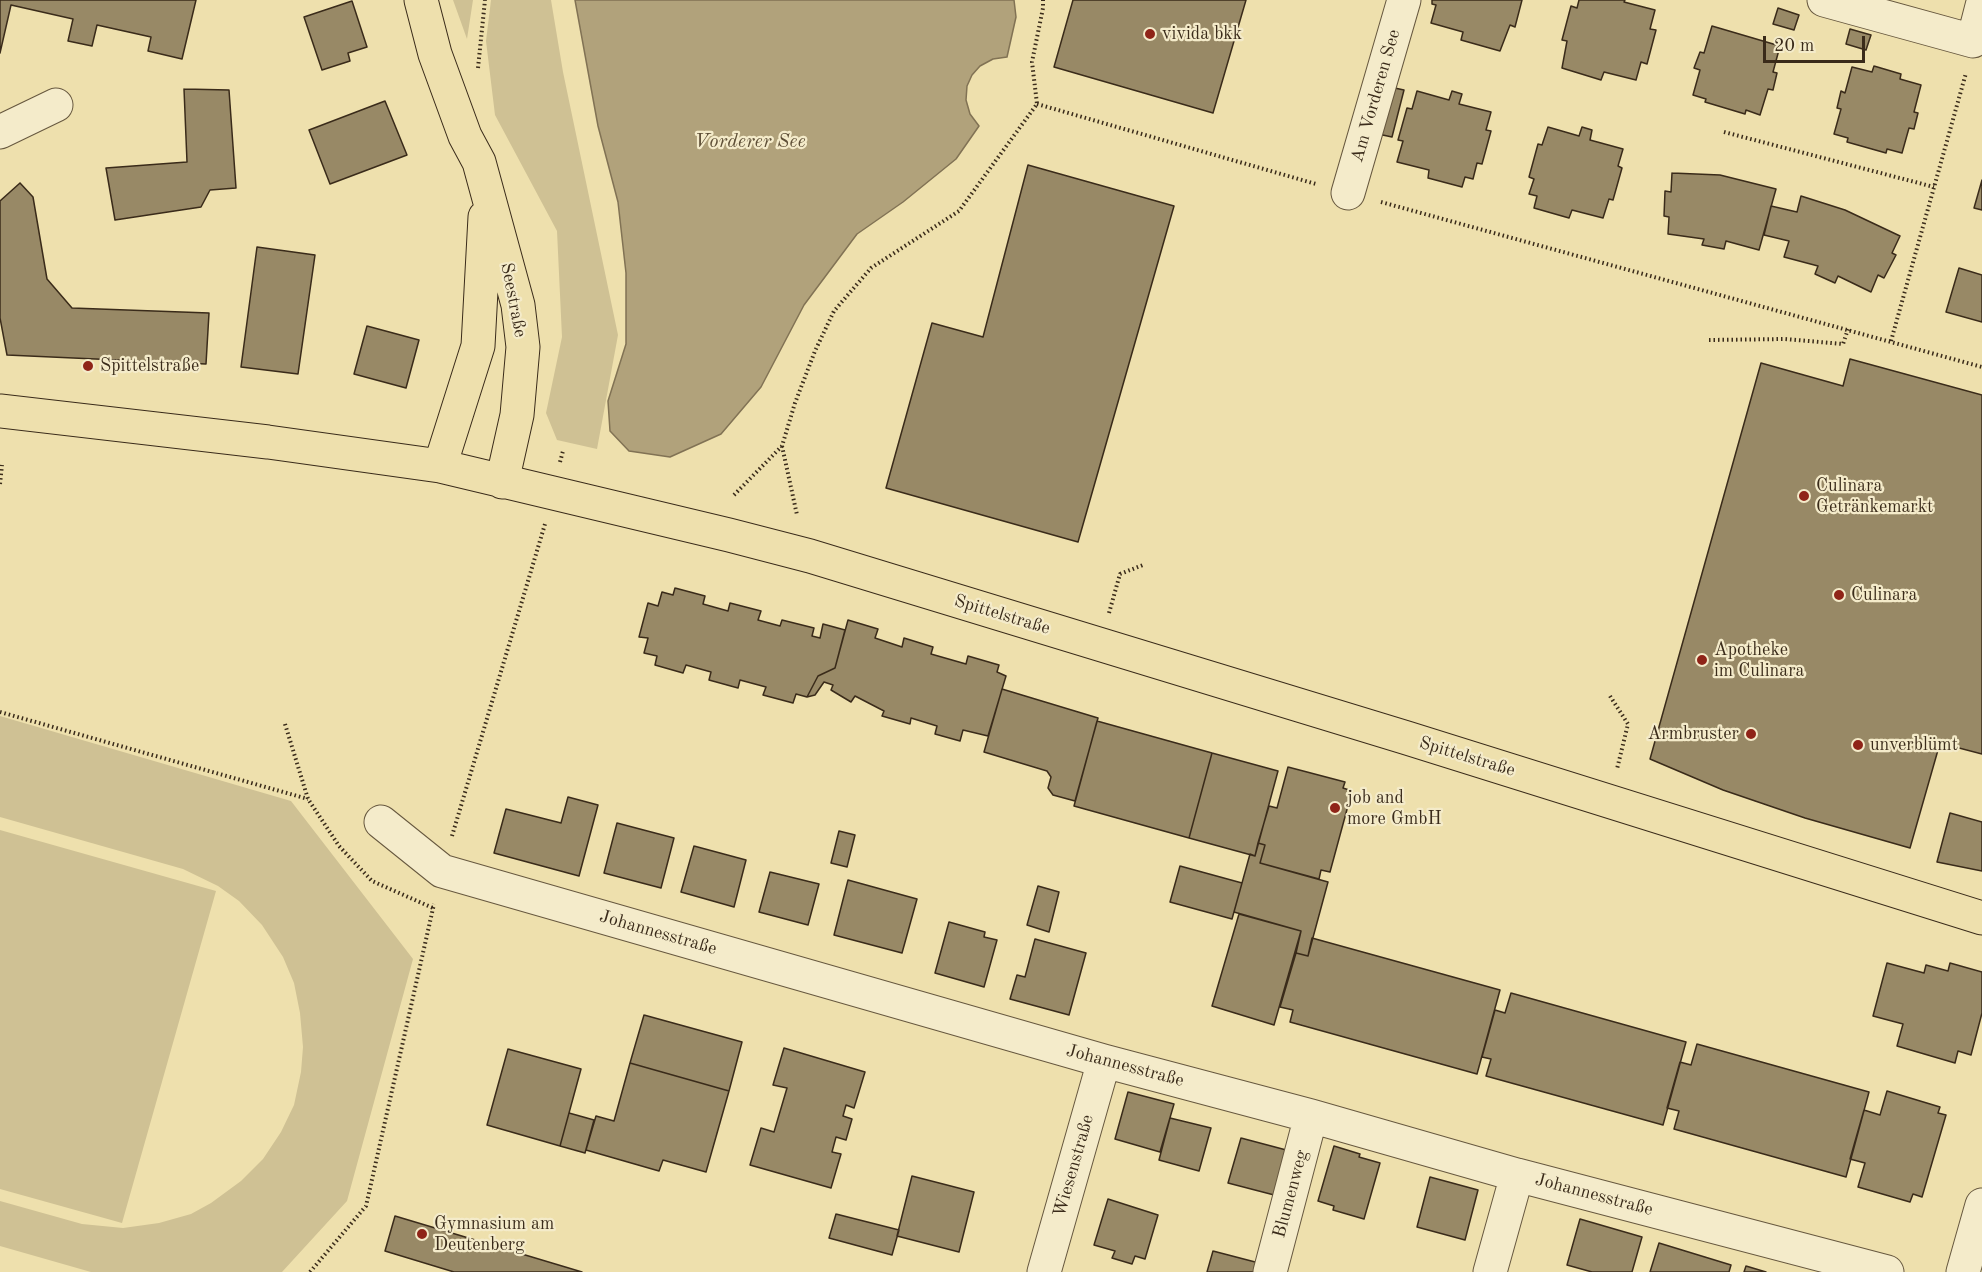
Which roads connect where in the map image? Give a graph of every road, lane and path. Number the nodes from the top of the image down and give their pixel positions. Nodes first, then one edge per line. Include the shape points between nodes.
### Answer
1 (421, 0) edge
2 (485, 0) edge
3 (1043, 0) edge
4 (1404, 0) edge
5 (1824, 0) edge
6 (1978, 28) edge
7 (477, 75) dead end
8 (1037, 104) junction
9 (56, 105) dead end
10 (0, 132) edge
11 (1724, 132) dead end
12 (1934, 187) junction
13 (486, 192) junction
14 (1348, 193) junction
15 (1848, 329) junction
16 (1710, 340) dead end
17 (1891, 341) junction
18 (1982, 367) edge
19 (0, 411) edge
20 (782, 446) junction
21 (2, 465) dead end
22 (440, 466) junction
23 (502, 482) junction
24 (0, 484) edge
25 (734, 495) dead end
26 (797, 515) dead end
27 (541, 539) dead end
28 (1143, 565) dead end
29 (1108, 616) dead end
30 (0, 712) edge
31 (285, 724) dead end
32 (308, 799) junction
33 (381, 822) dead end
34 (442, 871) junction
35 (1982, 918) edge
36 (1104, 1061) junction
37 (1311, 1116) junction
38 (1516, 1175) junction
39 (1982, 1205) edge
40 (310, 1272) edge
41 (1044, 1272) edge
42 (1270, 1272) edge
43 (1490, 1272) edge
44 (1887, 1272) edge
45 (1963, 1272) edge

1 - 13 main road, Seestraße via 435,54
2 - 7 path
3 - 8 path via 1032,62
4 - 14 street, Am Vorderen See
5 - 6 street
6 - 12 path
8 - 14 path
8 - 20 path via 959,211 871,268 834,311 815,351
9 - 10 street
11 - 12 path
12 - 17 path
13 - 22 main road, Seestraße via 478,346
13 - 23 main road, Seestraße via 518,305 523,347 517,415
14 - 15 path
15 - 16 path via 1843,344 1785,339
15 - 17 path
17 - 18 path
19 - 22 main road, Spittelstraße
20 - 25 path
20 - 26 path
21 - 24 path
22 - 23 main road, Spittelstraße
23 - 35 main road, Spittelstraße via 810,556
27 - 34 path
28 - 29 path via 1120,574
30 - 32 path
31 - 32 path
32 - 40 path via 339,846 372,881 433,908 366,1206
33 - 34 street, Johannesstraße
34 - 36 street, Johannesstraße
36 - 37 street, Johannesstraße
36 - 41 street, Wiesenstraße
37 - 38 street, Johannesstraße
37 - 42 street, Blumenweg
38 - 43 street
38 - 44 street, Johannesstraße
39 - 45 street

